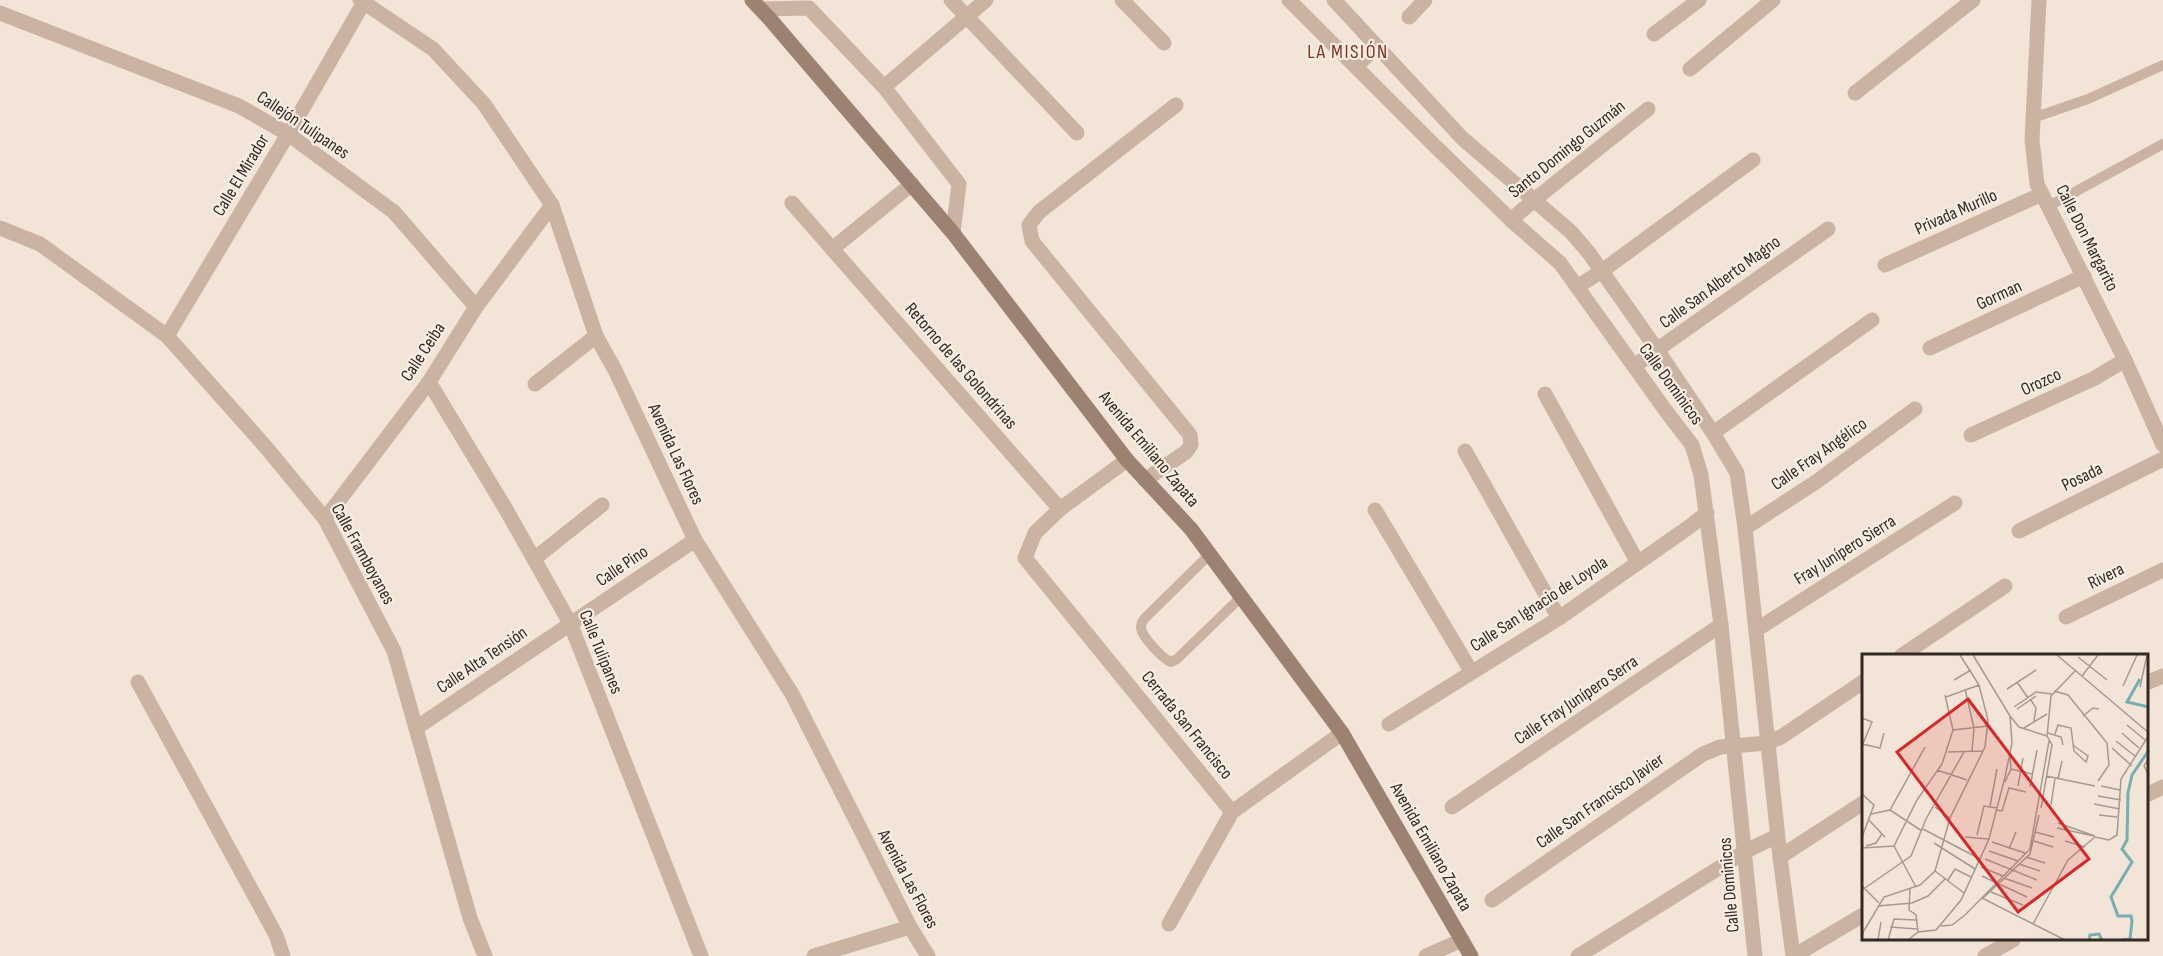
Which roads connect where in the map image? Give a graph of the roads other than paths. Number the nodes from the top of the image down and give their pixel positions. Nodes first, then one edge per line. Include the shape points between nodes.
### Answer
1 (951, 0) edge
2 (986, 0) edge
3 (1122, 0) edge
4 (1289, 0) edge
5 (1334, 0) edge
6 (1425, 0) edge
7 (1699, 0) edge
8 (1773, 0) edge
9 (1973, 0) edge
10 (2039, 0) edge
11 (362, 1) edge
12 (756, 4) edge
13 (0, 13) edge
14 (966, 17) junction
15 (1409, 17) dead end
16 (1654, 34) dead end
17 (1164, 43) dead end
18 (1376, 46) junction
19 (2163, 65) edge
20 (1356, 67) junction
21 (1690, 69) dead end
22 (884, 87) junction
23 (1855, 93) dead end
24 (1176, 105) dead end
25 (1648, 110) dead end
26 (2033, 118) junction
27 (1077, 134) dead end
28 (288, 135) junction
29 (2163, 144) edge
30 (1753, 160) dead end
31 (912, 184) junction
32 (1534, 200) junction
33 (2046, 200) junction
34 (792, 203) dead end
35 (552, 205) junction
36 (1511, 220) junction
37 (0, 228) edge
38 (1828, 229) dead end
39 (953, 233) junction
40 (832, 249) junction
41 (1885, 265) dead end
42 (1602, 271) junction
43 (2084, 276) junction
44 (1577, 287) junction
45 (476, 307) junction
46 (1872, 320) dead end
47 (167, 336) junction
48 (596, 336) junction
49 (1930, 348) dead end
50 (1658, 351) junction
51 (2125, 360) junction
52 (1634, 366) junction
53 (429, 382) junction
54 (535, 384) dead end
55 (1545, 394) dead end
56 (1915, 409) dead end
57 (1713, 433) junction
58 (1971, 435) dead end
59 (2163, 445) edge
60 (1465, 451) dead end
61 (2163, 459) edge
62 (1127, 460) junction
63 (1145, 480) junction
64 (1956, 503) dead end
65 (602, 506) dead end
66 (1060, 509) junction
67 (1375, 510) dead end
68 (1707, 513) junction
69 (325, 519) junction
70 (1745, 528) junction
71 (2019, 531) dead end
72 (695, 540) junction
73 (1210, 554) junction
74 (534, 559) junction
75 (1638, 563) junction
76 (2163, 570) edge
77 (2005, 586) dead end
78 (1241, 597) junction
79 (2066, 617) dead end
80 (1559, 618) junction
81 (570, 623) junction
82 (1721, 625) junction
83 (1756, 630) junction
84 (1904, 654) edge
85 (1471, 671) junction
86 (2163, 676) edge
87 (138, 682) dead end
88 (1862, 683) edge
89 (2148, 683) edge
90 (1389, 724) dead end
91 (416, 728) junction
92 (1342, 733) junction
93 (1767, 743) junction
94 (1735, 745) junction
95 (2163, 787) edge
96 (2148, 794) edge
97 (1862, 804) edge
98 (1452, 807) dead end
99 (1232, 812) junction
100 (1778, 836) junction
101 (1746, 851) junction
102 (1780, 857) junction
103 (1492, 900) dead end
104 (1862, 916) edge
105 (1169, 924) dead end
106 (910, 927) junction
107 (1462, 940) junction
108 (2010, 941) edge
109 (283, 956) edge
110 (485, 956) edge
111 (700, 956) edge
112 (814, 956) edge
113 (928, 956) edge
114 (1426, 956) edge
115 (1471, 956) edge
116 (1578, 956) edge
117 (1755, 956) edge
118 (1794, 956) edge
119 (1984, 956) edge

1 - 14 street
2 - 14 street
3 - 17 street
4 - 20 street, Calle Dominicos
5 - 18 street, Calle Dominicos
6 - 15 street
7 - 16 street
8 - 21 street
9 - 23 street
10 - 26 street, Calle Don Margarito
11 - 28 street, Calle El Mirador
11 - 35 street, Avenida Las Flores via 433,49 462,80 484,104
12 - 22 street via 809,9
12 - 31 main road, Avenida Emiliano Zapata
13 - 28 street, Callejón Tulipanes via 239,106
14 - 22 street
14 - 27 street
18 - 20 street
18 - 32 street, Calle Dominicos via 1462,138
19 - 26 lane via 2088,99
20 - 36 street, Calle Dominicos
22 - 39 street via 959,184
24 - 63 street via 1039,212 1029,225 1032,241 1190,435 1191,444 1186,452
25 - 32 street, Santo Domingo Guzmán
26 - 33 street, Calle Don Margarito via 2037,184
28 - 45 street, Callejón Tulipanes via 394,212
28 - 47 street, Calle El Mirador
29 - 33 lane
30 - 42 street
31 - 39 main road, Avenida Emiliano Zapata
31 - 40 street
32 - 36 street, Santo Domingo Guzmán
32 - 42 street, Calle Dominicos via 1571,232
33 - 41 street, Privada Murillo
33 - 43 street, Calle Don Margarito
34 - 40 street, Retorno de las Golondrinas
35 - 45 street, Calle Ceiba
35 - 48 street, Avenida Las Flores
36 - 44 street, Calle Dominicos via 1560,263
37 - 47 street, Calle Framboyanes via 40,244
38 - 50 street, Calle San Alberto Magno
39 - 62 main road, Avenida Emiliano Zapata
40 - 66 street, Retorno de las Golondrinas
42 - 44 street
42 - 50 street, Calle Dominicos
43 - 49 street, Gorman
43 - 51 street, Calle Don Margarito
44 - 52 street, Calle Dominicos
45 - 53 street, Calle Ceiba
46 - 57 street
47 - 69 street, Calle Framboyanes
48 - 54 street
48 - 72 street, Avenida Las Flores
50 - 52 street, Calle San Alberto Magno
50 - 57 street, Calle Dominicos
51 - 58 street, Orozco via 2095,378
51 - 59 street, Calle Don Margarito
52 - 68 street, Calle Dominicos via 1692,445
53 - 69 street, Calle Ceiba
53 - 74 street, Calle Tulipanes
55 - 75 street
56 - 70 street, Calle Fray Angélico via 1816,482
57 - 70 street, Calle Dominicos via 1737,473
60 - 80 street
61 - 71 street, Posada
62 - 63 main road, Avenida Emiliano Zapata
62 - 66 street
63 - 73 main road, Avenida Emiliano Zapata
64 - 83 street, Fray Junípero Sierra
65 - 74 street
66 - 99 street, Cerrada San Francisco via 1035,533 1025,558
67 - 85 street
68 - 75 street, Calle San Ignacio de Loyola
68 - 82 street, Calle Dominicos
69 - 91 street, Calle Framboyanes via 394,651
70 - 83 street, Calle Dominicos
72 - 81 street, Calle Pino
72 - 106 street, Avenida Las Flores via 792,694
73 - 78 main road, Avenida Emiliano Zapata
73 - 78 lane via 1145,618 1142,631 1164,659 1171,662
74 - 81 street, Calle Tulipanes
75 - 80 street, Calle San Ignacio de Loyola
76 - 79 street, Rivera
77 - 84 street
78 - 92 main road, Avenida Emiliano Zapata
80 - 85 street, Calle San Ignacio de Loyola
81 - 91 street, Calle Alta Tensión
81 - 111 street, Calle Tulipanes
82 - 94 street, Calle Dominicos
82 - 98 street, Calle Fray Junípero Serra
83 - 93 street, Calle Dominicos
85 - 90 street, Calle San Ignacio de Loyola
86 - 89 street
87 - 109 street via 276,936
88 - 93 street
91 - 110 street, Calle Framboyanes via 470,918
92 - 99 street
92 - 107 main road, Avenida Emiliano Zapata
93 - 94 street, Calle San Francisco Javier
93 - 100 street, Calle Dominicos
94 - 101 street, Calle Dominicos
94 - 103 street, Calle San Francisco Javier via 1703,754
95 - 96 street
97 - 102 street
99 - 105 street
100 - 101 street
100 - 102 street, Calle Dominicos
101 - 116 street
101 - 117 street, Calle Dominicos
102 - 118 street, Calle Dominicos
104 - 118 street
106 - 112 street
106 - 113 street, Avenida Las Flores
107 - 114 street
107 - 115 main road, Avenida Emiliano Zapata
108 - 119 street

